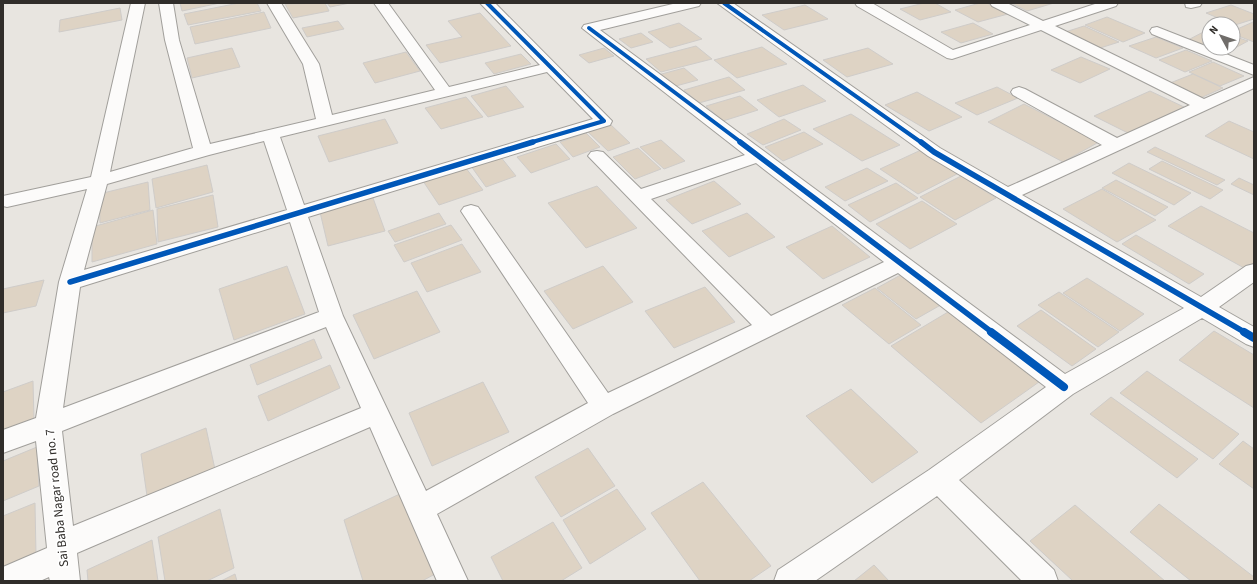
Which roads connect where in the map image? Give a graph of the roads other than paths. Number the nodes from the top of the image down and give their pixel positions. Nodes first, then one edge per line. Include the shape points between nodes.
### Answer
1 (138, 3) edge
2 (166, 3) edge
3 (274, 3) edge
4 (381, 3) edge
5 (487, 3) edge
6 (694, 3) edge
7 (724, 3) edge
8 (883, 3) edge
9 (997, 3) edge
10 (1110, 3) edge
11 (865, 5) edge
12 (1044, 25) junction
13 (1157, 31) dead end
14 (550, 67) junction
15 (1254, 70) edge
16 (1254, 82) edge
17 (444, 91) junction
18 (1019, 92) dead end
19 (1203, 105) junction
20 (326, 120) junction
21 (270, 136) junction
22 (1116, 145) junction
23 (203, 151) junction
24 (597, 156) dead end
25 (760, 156) junction
26 (99, 181) junction
27 (1009, 194) junction
28 (638, 196) junction
29 (7, 201) dead end
30 (471, 211) dead end
31 (297, 214) junction
32 (899, 263) junction
33 (1254, 271) edge
34 (70, 282) junction
35 (1203, 307) junction
36 (332, 316) junction
37 (767, 326) junction
38 (1254, 338) edge
39 (1064, 387) junction
40 (604, 407) junction
41 (376, 413) junction
42 (48, 425) junction
43 (3, 442) edge
44 (939, 479) junction
45 (421, 508) junction
46 (63, 561) edge
47 (5, 581) edge
48 (453, 581) edge
49 (789, 581) edge
50 (1044, 581) edge

1 - 26 street, Sai Baba Nagar road no. 7
2 - 23 street via 172,40
3 - 20 street via 311,64
4 - 17 street
5 - 14 street
6 - 25 street via 589,28
7 - 27 street via 934,152
8 - 11 street
9 - 12 street
10 - 12 street
11 - 12 street via 952,55
12 - 19 street
13 - 15 street
14 - 17 street
14 - 31 street via 604,121
16 - 19 street
17 - 20 street
18 - 22 street
19 - 22 street
20 - 21 street
21 - 23 street
21 - 31 street
22 - 27 street
23 - 26 street
24 - 28 street
25 - 28 street
25 - 32 street
26 - 29 street
26 - 34 street, Sai Baba Nagar road no. 7
27 - 35 street
28 - 37 street
30 - 40 street
31 - 34 street
31 - 36 street
32 - 37 street
32 - 39 street
33 - 35 street
34 - 42 street, Sai Baba Nagar road no. 7
35 - 38 street
35 - 39 street
36 - 41 street
36 - 42 street
37 - 40 street
39 - 44 street
40 - 45 street
41 - 45 street
41 - 46 street
42 - 43 street
42 - 46 street, Sai Baba Nagar road no. 7
44 - 49 street
44 - 50 street
45 - 48 street
46 - 47 street

